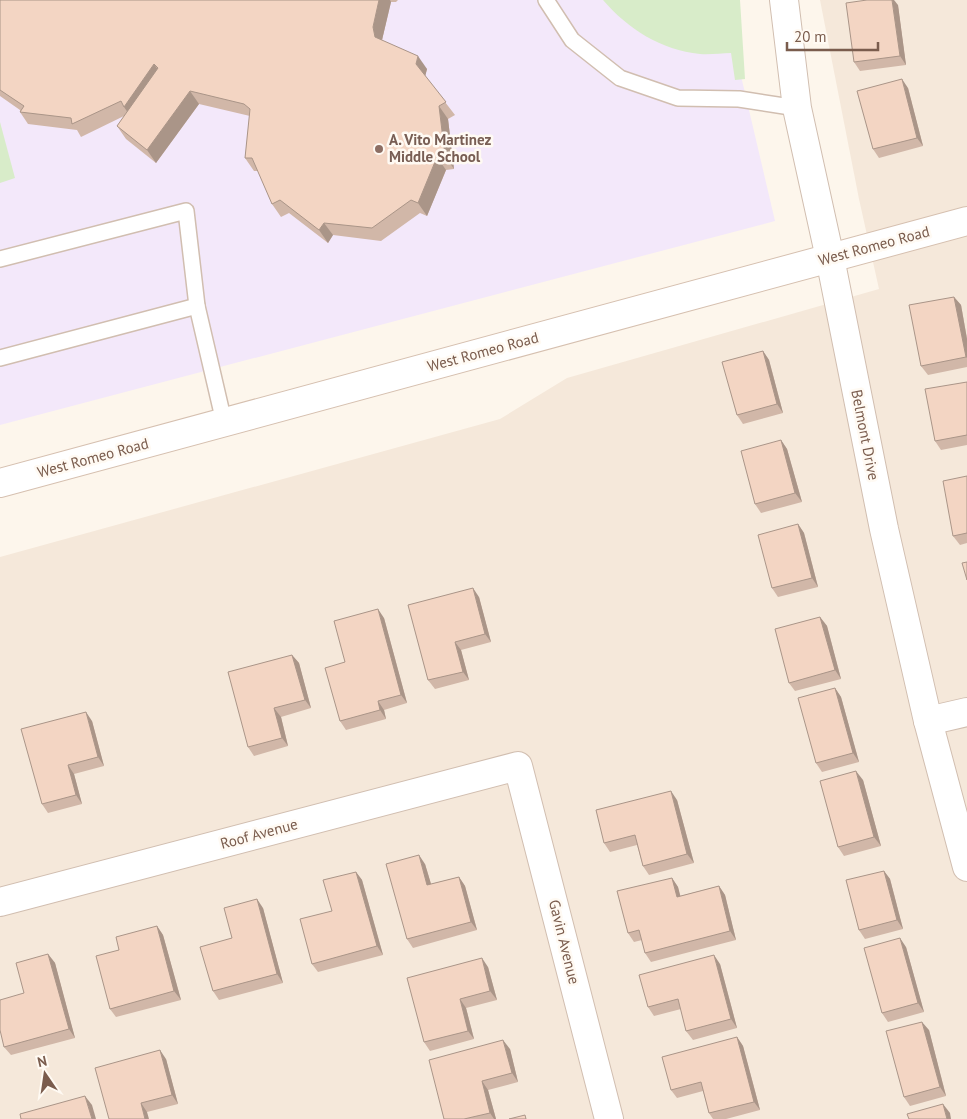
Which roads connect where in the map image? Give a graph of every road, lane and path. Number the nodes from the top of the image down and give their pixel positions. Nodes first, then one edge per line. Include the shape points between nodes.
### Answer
1 (546, 0) edge
2 (784, 0) edge
3 (797, 108) junction
4 (967, 221) edge
5 (830, 258) junction
6 (0, 259) edge
7 (197, 306) junction
8 (0, 358) edge
9 (224, 422) junction
10 (0, 483) edge
11 (967, 712) edge
12 (928, 721) junction
13 (518, 766) joint
14 (967, 867) edge
15 (0, 902) edge
16 (609, 1119) edge

1 - 3 lane via 572,40 620,78 678,98 739,99
2 - 3 street, Belmont Drive
3 - 5 street, Belmont Drive
4 - 5 street, West Romeo Road
5 - 9 street, West Romeo Road
5 - 12 street, Belmont Drive via 884,529
6 - 7 lane via 186,211
7 - 8 lane
7 - 9 lane
9 - 10 street, West Romeo Road
11 - 12 street
12 - 14 street, Belmont Drive
13 - 15 street, Roof Avenue
13 - 16 street, Gavin Avenue

